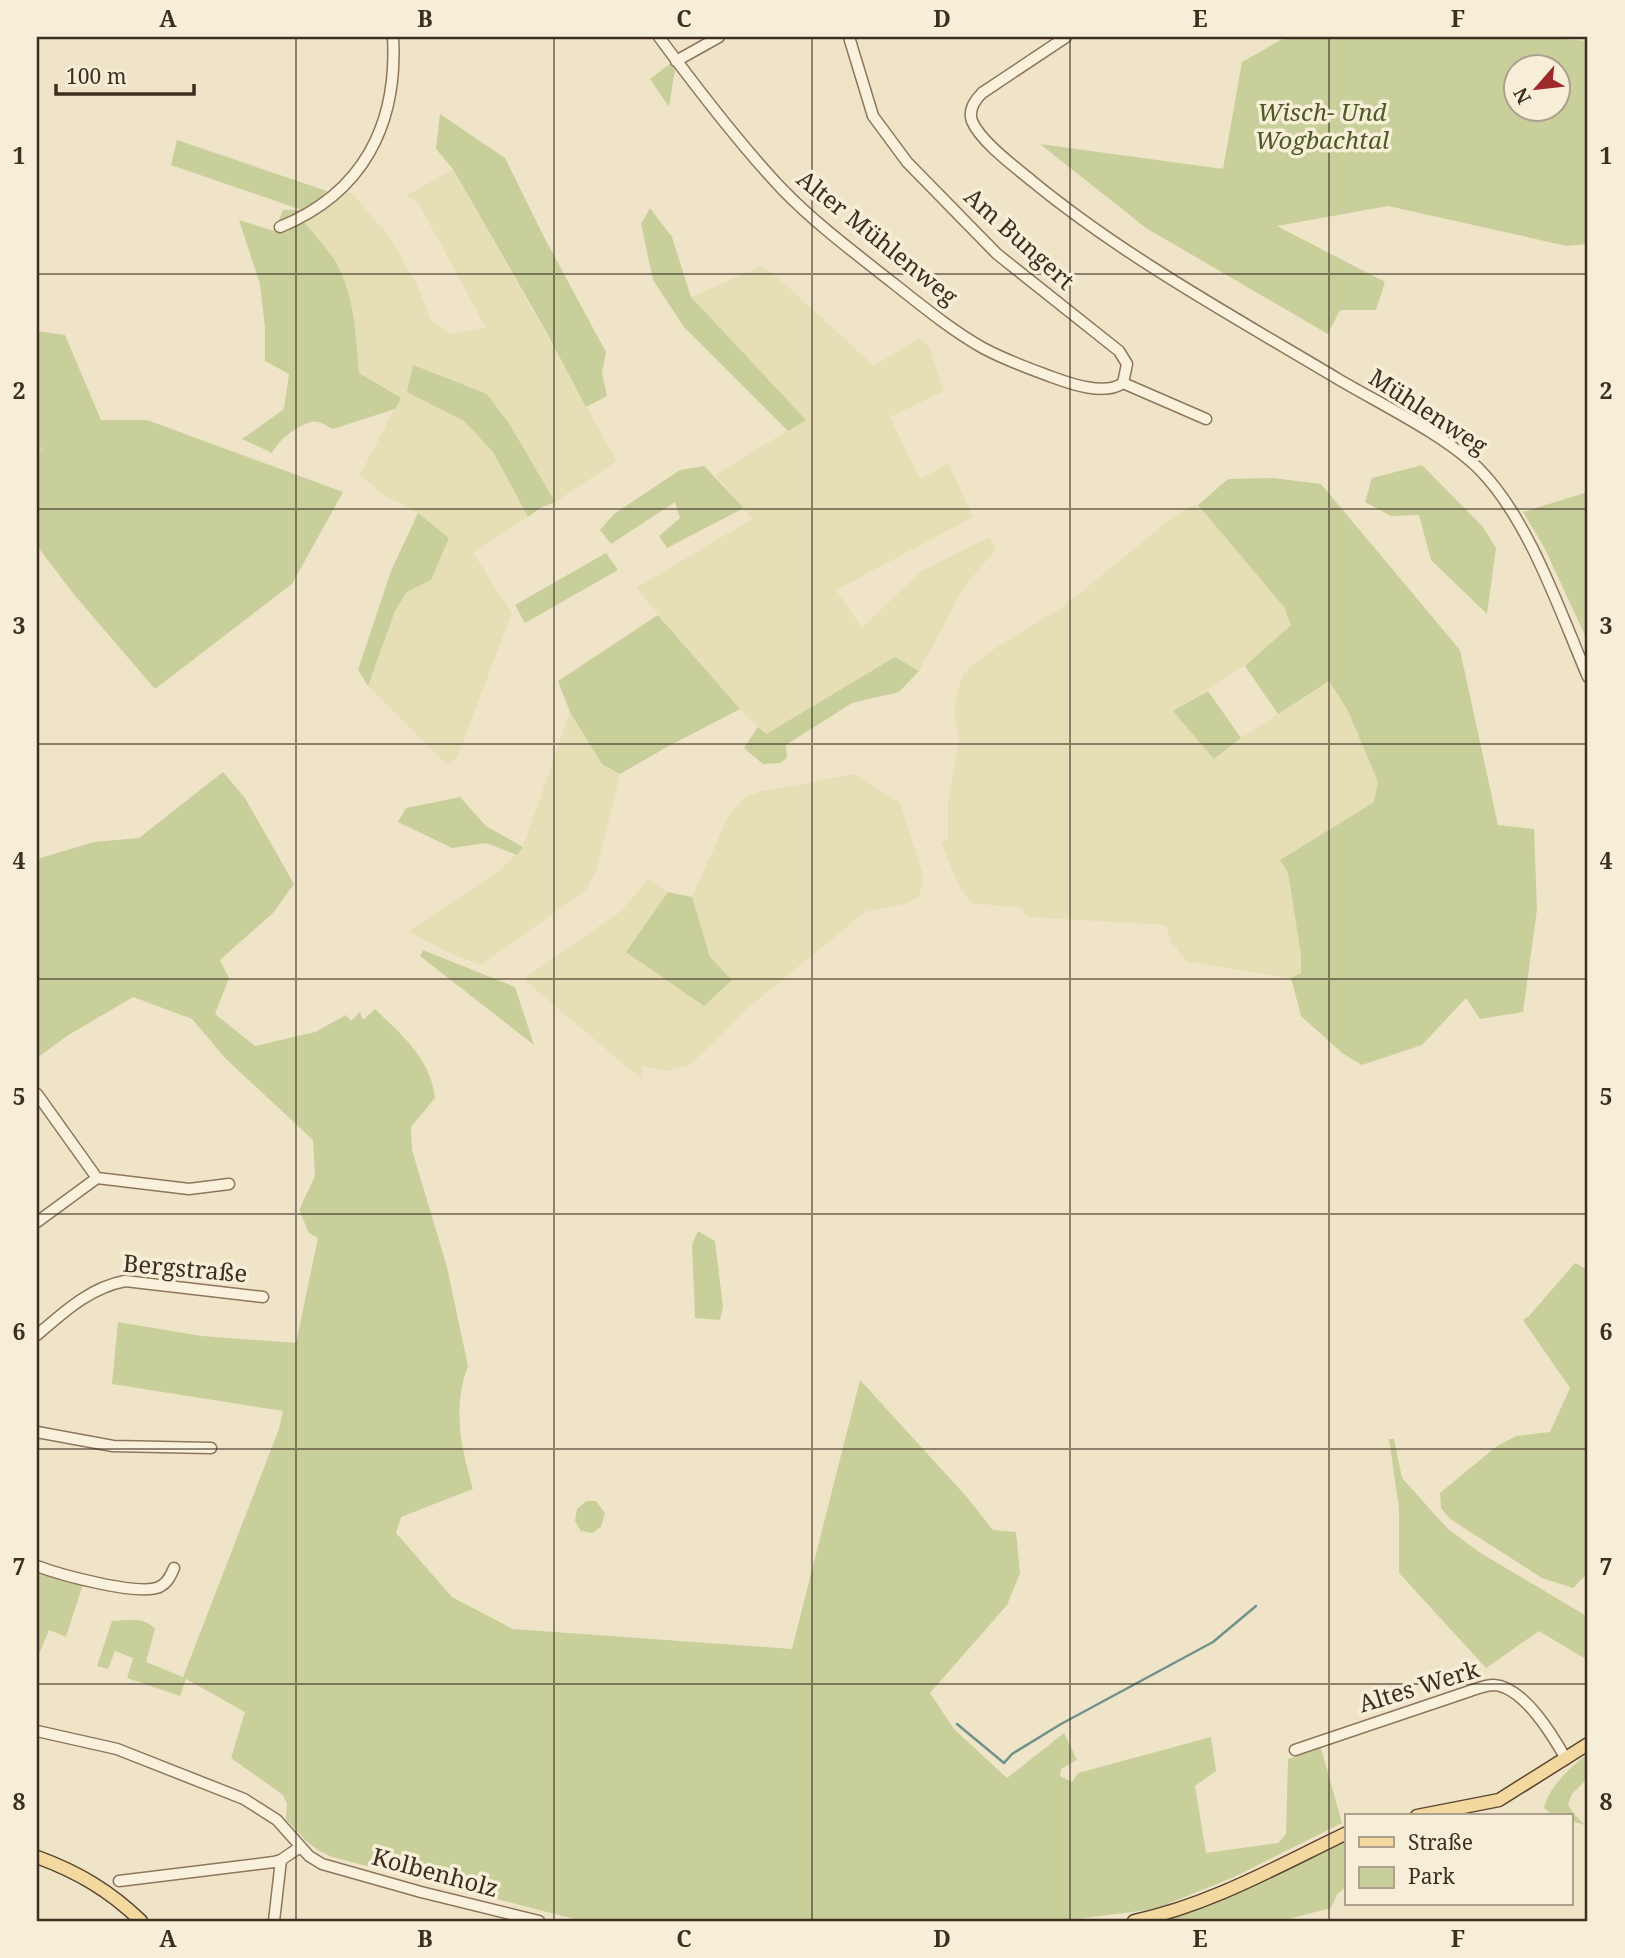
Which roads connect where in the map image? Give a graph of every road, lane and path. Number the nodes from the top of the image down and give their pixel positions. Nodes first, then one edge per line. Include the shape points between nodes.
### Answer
1 (393, 37) edge
2 (659, 37) edge
3 (719, 37) edge
4 (849, 37) edge
5 (1066, 37) edge
6 (676, 61) junction
7 (280, 227) dead end
8 (1123, 383) junction
9 (1206, 419) dead end
10 (1588, 677) edge
11 (37, 1094) edge
12 (97, 1178) junction
13 (229, 1185) dead end
14 (37, 1222) edge
15 (263, 1297) dead end
16 (37, 1335) edge
17 (37, 1432) edge
18 (211, 1448) dead end
19 (37, 1566) edge
20 (174, 1568) dead end
21 (37, 1731) edge
22 (1588, 1744) edge
23 (1295, 1750) dead end
24 (1566, 1759) junction
25 (1430, 1814) edge
26 (1345, 1834) edge
27 (300, 1847) junction
28 (37, 1857) edge
29 (282, 1860) junction
30 (119, 1881) dead end
31 (141, 1921) edge
32 (274, 1921) edge
33 (539, 1921) edge
34 (1134, 1921) edge

1 - 7 street via 391,91 368,156 332,197 308,216
2 - 6 street, Alter Mühlenweg
3 - 6 street
4 - 8 street, Am Bungert via 873,116 893,146 997,254 1119,351 1126,364
5 - 10 street, Mühlenweg via 982,93 973,104 972,120 1002,156 1059,203 1472,463 1496,489 1522,531
6 - 8 street, Alter Mühlenweg via 785,192 927,310 982,347 1025,367 1094,387 1113,389
8 - 9 street
11 - 12 street
12 - 13 street via 189,1189
12 - 14 street
15 - 16 street, Bergstraße via 125,1281 88,1294
17 - 18 street via 113,1446
19 - 20 street via 133,1590 161,1587
21 - 27 street via 117,1749 244,1800 277,1820
22 - 24 main road
23 - 24 street, Altes Werk via 1497,1685 1537,1715
24 - 25 main road via 1499,1800
26 - 34 main road via 1236,1888
27 - 29 street
27 - 33 street, Kolbenholz via 320,1863
28 - 31 main road via 93,1882
29 - 30 street
29 - 32 street

